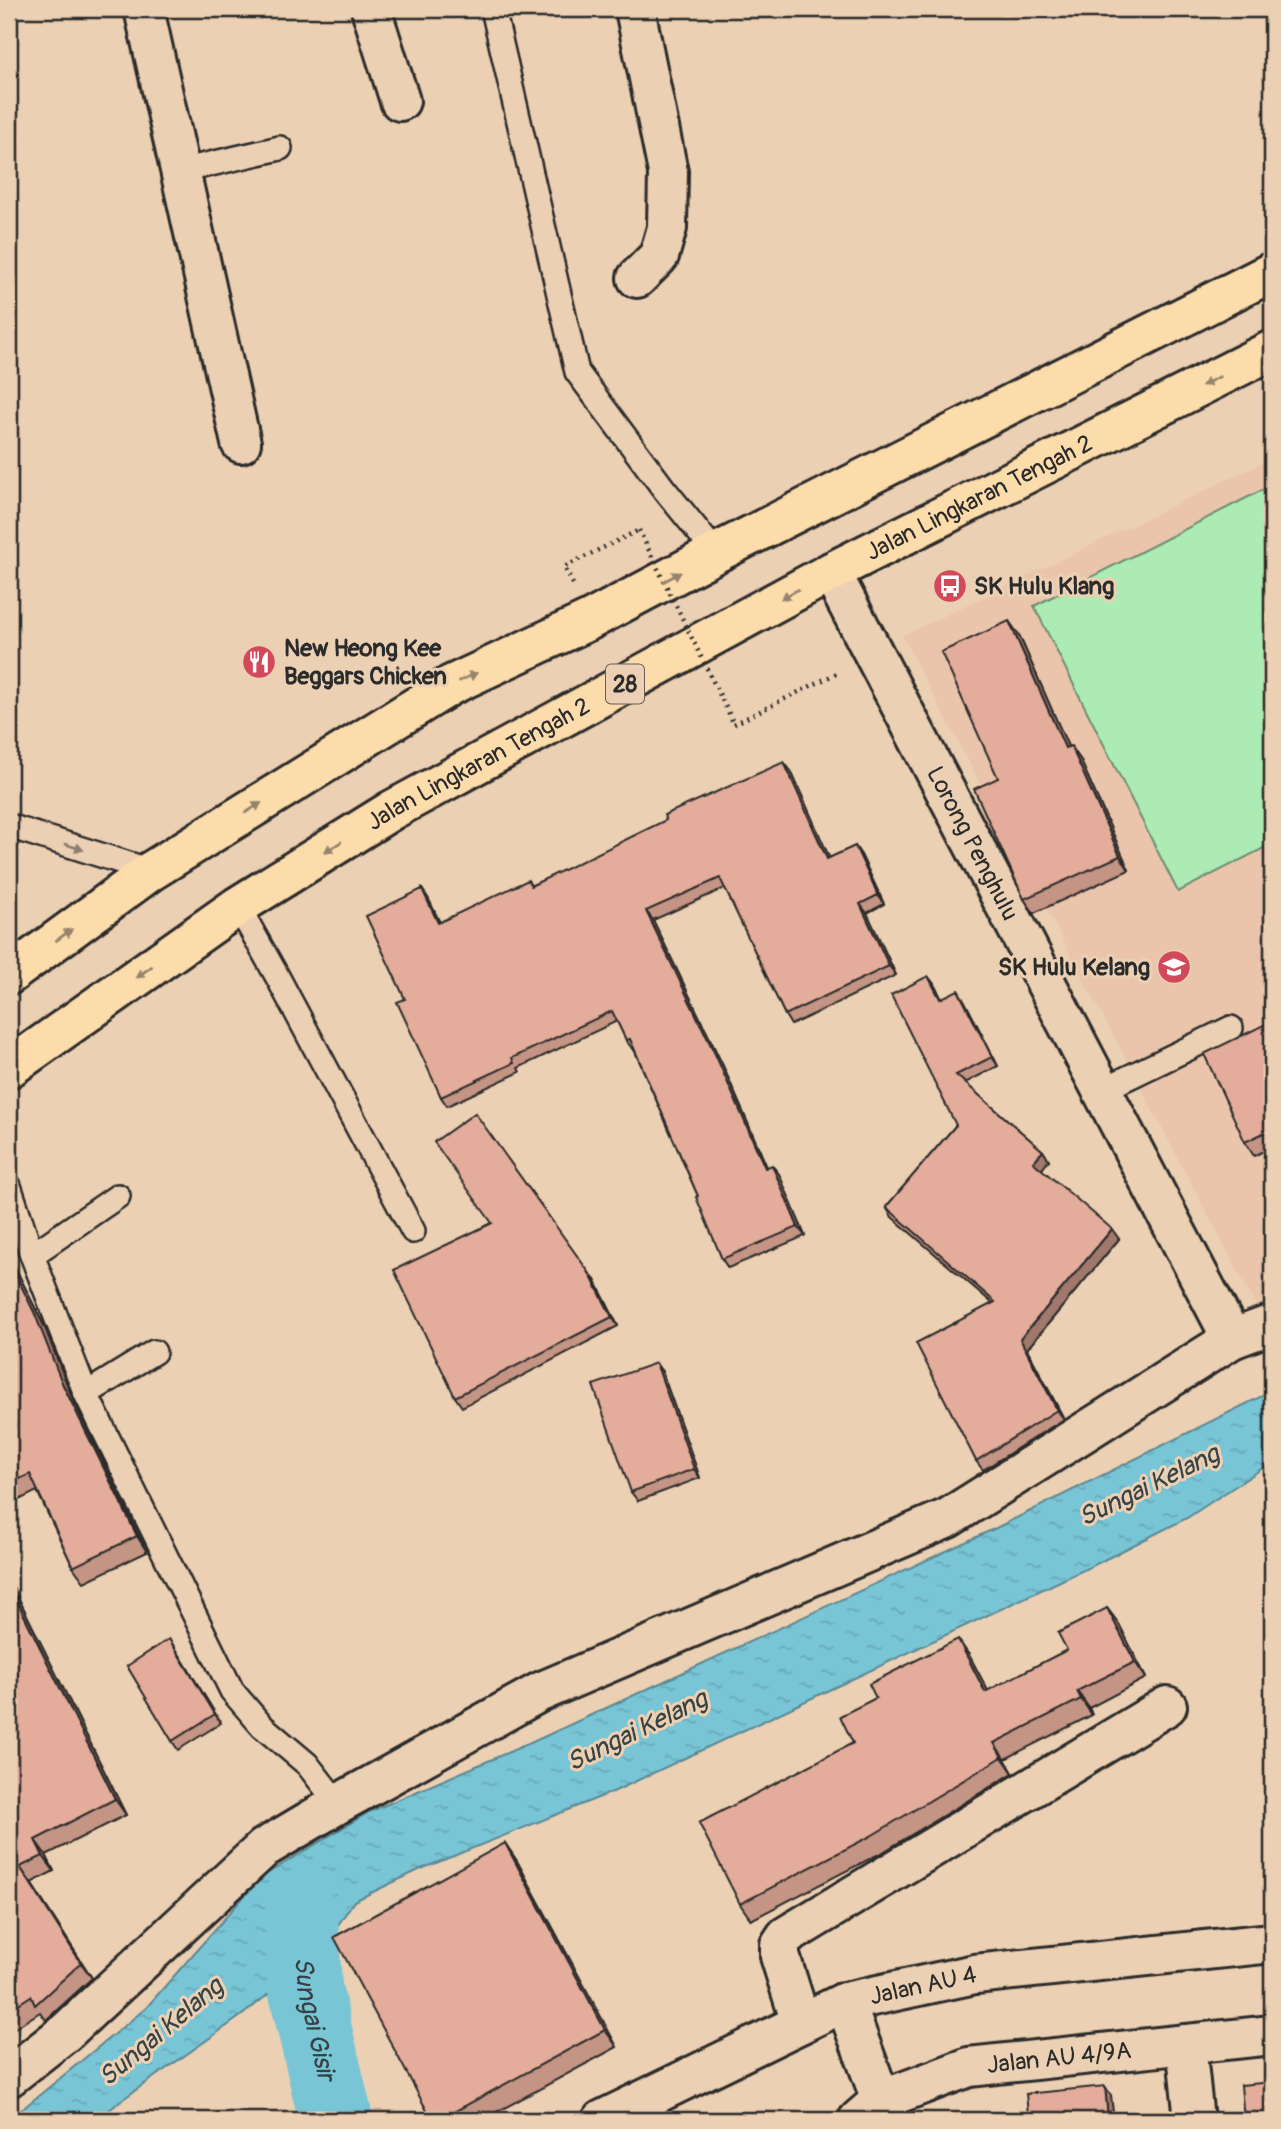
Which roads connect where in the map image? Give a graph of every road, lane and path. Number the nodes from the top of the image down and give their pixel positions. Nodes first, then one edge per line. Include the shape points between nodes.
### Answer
1 (144, 9) edge
2 (371, 9) edge
3 (493, 9) edge
4 (635, 9) edge
5 (400, 101) dead end
6 (280, 148) dead end
7 (180, 171) junction
8 (1272, 272) edge
9 (637, 278) dead end
10 (1272, 350) edge
11 (241, 443) dead end
12 (716, 553) junction
13 (564, 567) dead end
14 (831, 572) junction
15 (822, 681) dead end
16 (9, 826) edge
17 (151, 871) junction
18 (238, 906) junction
19 (9, 975) edge
20 (1231, 1028) dead end
21 (9, 1068) edge
22 (1102, 1090) junction
23 (9, 1186) edge
24 (118, 1196) dead end
25 (413, 1231) dead end
26 (32, 1255) junction
27 (1272, 1324) edge
28 (1232, 1339) junction
29 (155, 1352) dead end
30 (86, 1394) junction
31 (1167, 1706) dead end
32 (338, 1804) junction
33 (1272, 1943) edge
34 (845, 2003) junction
35 (801, 2023) junction
36 (1272, 2035) edge
37 (1186, 2044) junction
38 (9, 2077) edge
39 (869, 2110) edge
40 (602, 2120) edge
41 (1194, 2120) edge

1 - 7 street
2 - 5 street
3 - 12 lane via 577,372
4 - 9 street via 668,172 667,228 659,256
6 - 7 lane
7 - 11 street
8 - 12 highway
10 -> 14 highway, Jalan Lingkaran Tengah 2 / 28
17 -> 12 highway via 450,685 590,620
13 - 15 path, bridge via 639,530 734,724
14 -> 18 highway, Jalan Lingkaran Tengah 2 / 28 via 392,810
14 - 22 street, Lorong Penghulu
16 -> 17 lane
19 -> 17 highway
18 -> 21 highway, Jalan Lingkaran Tengah 2 / 28
18 - 25 lane
20 - 22 lane
22 - 28 street, Lorong Penghulu
23 - 26 lane
24 - 26 lane
26 - 30 lane
27 - 28 street
28 - 32 street via 948,1518 540,1692
29 - 30 lane
30 - 32 lane via 232,1691 262,1726 307,1764
31 - 35 street via 786,1936 780,1956
32 - 38 street via 264,1848 66,2032
33 - 34 street, Jalan AU 4 via 975,1974
34 - 35 street, Jalan AU 4
34 - 39 street
35 - 40 street, Jalan AU 4
36 - 37 street, Jalan AU 4/9A
37 - 39 street, Jalan AU 4/9A via 969,2067
37 - 41 street

